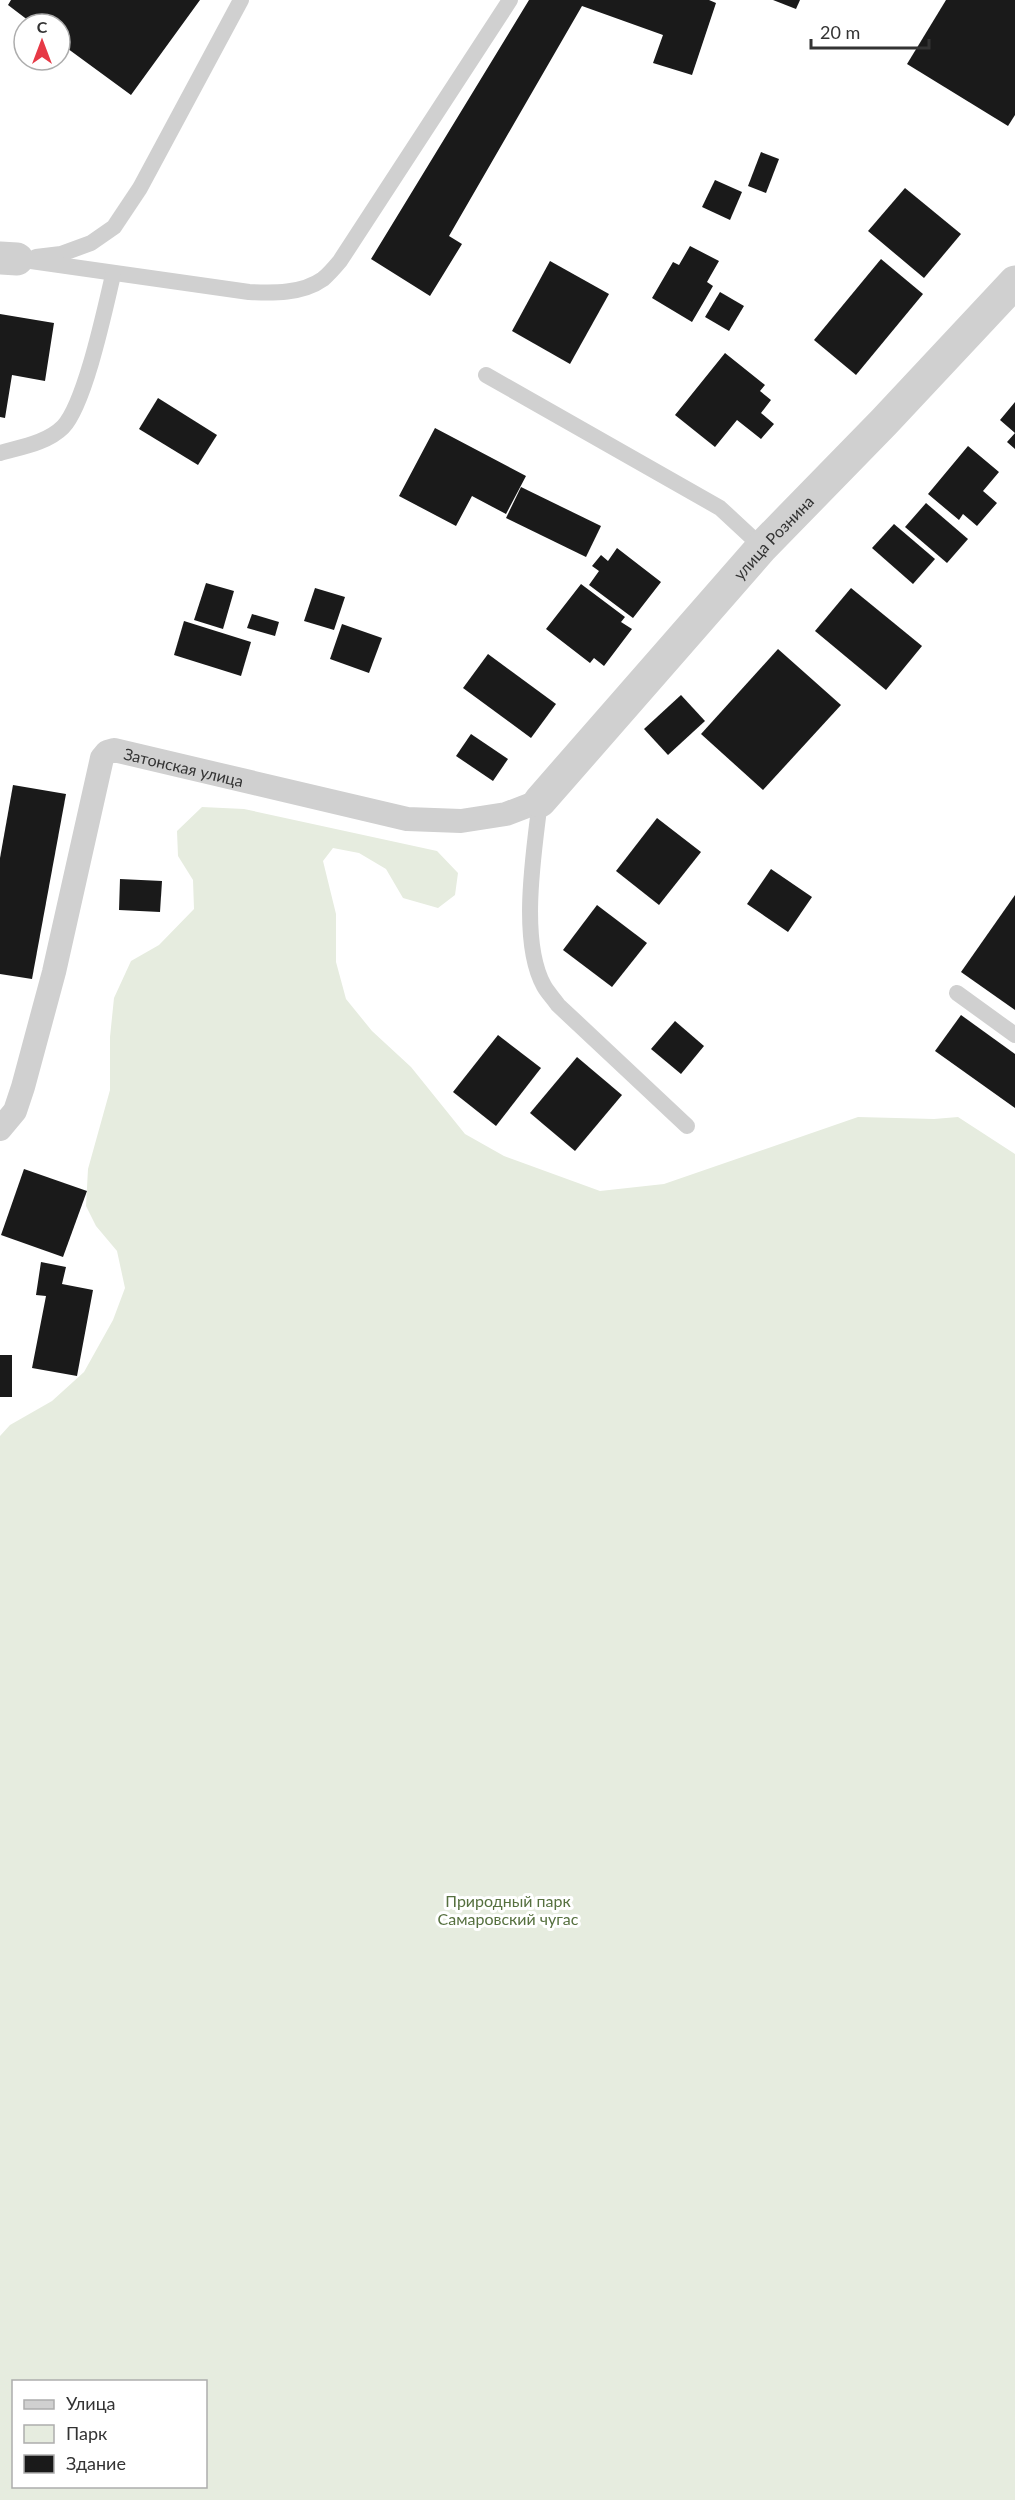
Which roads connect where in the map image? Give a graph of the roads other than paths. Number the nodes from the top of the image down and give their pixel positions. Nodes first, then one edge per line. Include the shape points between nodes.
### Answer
1 (241, 0) edge
2 (510, 0) edge
3 (9, 259) edge
4 (113, 275) junction
5 (1015, 282) edge
6 (486, 375) dead end
7 (0, 453) edge
8 (762, 547) junction
9 (540, 801) junction
10 (957, 993) dead end
11 (1015, 1035) edge
12 (687, 1126) dead end
13 (0, 1129) edge

1 - 3 lane via 140,188 114,227 91,243 61,254
2 - 4 lane via 340,261 323,279 278,293
3 - 4 lane
4 - 7 lane via 77,405 64,426 46,439
5 - 8 street, улица Рознина
6 - 8 lane via 720,508
8 - 9 street, улица Рознина
9 - 12 lane via 531,884 534,958 544,986 558,1005
9 - 13 street, Затонская улица via 506,814 462,821 407,819 114,750 107,752 102,758 54,972 23,1087 15,1111
10 - 11 lane

